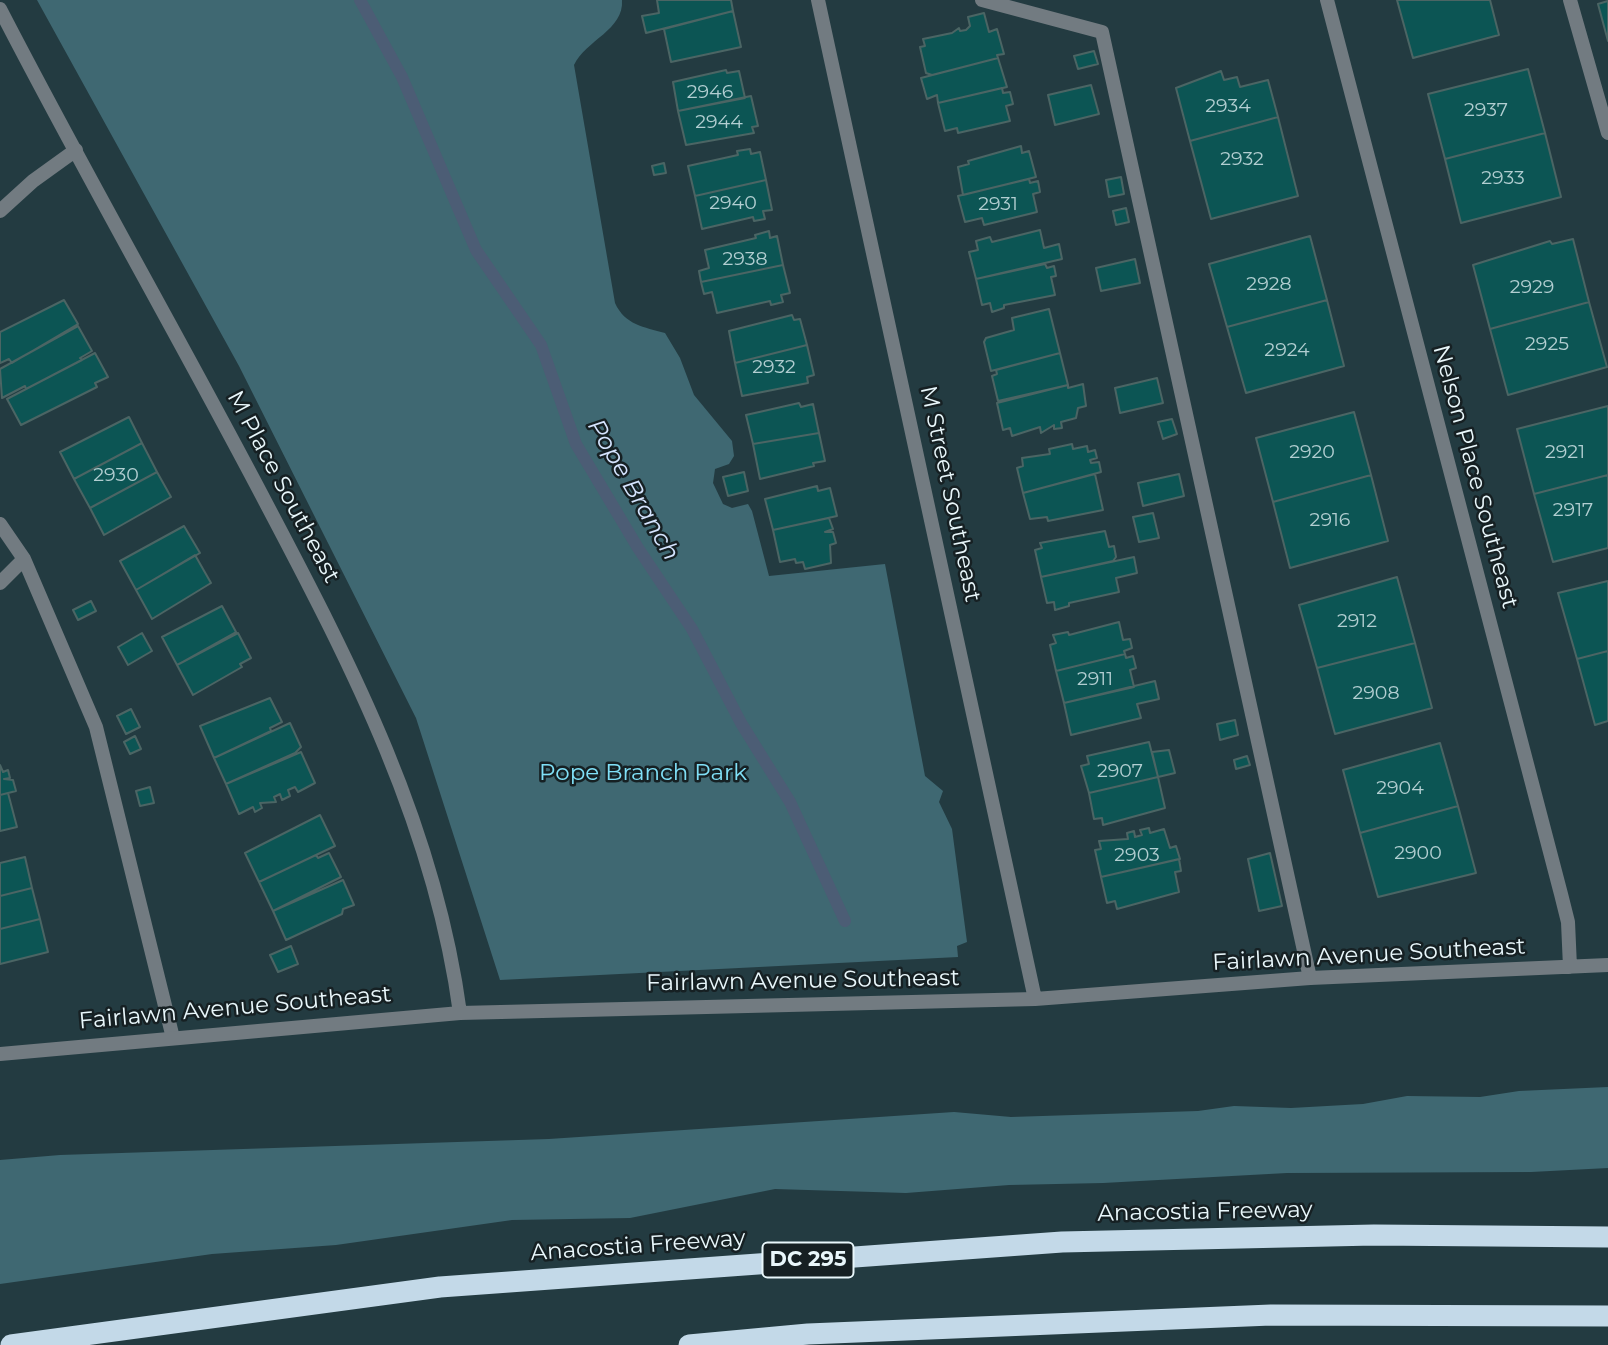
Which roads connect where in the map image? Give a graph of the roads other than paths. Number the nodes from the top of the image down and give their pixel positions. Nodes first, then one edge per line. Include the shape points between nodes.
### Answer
1 (818, 0) edge
2 (982, 0) edge
3 (1326, 0) edge
4 (1570, 0) edge
5 (0, 9) edge
6 (1608, 133) edge
7 (76, 150) junction
8 (0, 211) edge
9 (0, 524) edge
10 (24, 559) junction
11 (0, 583) edge
12 (1608, 965) edge
13 (1570, 967) junction
14 (1310, 978) junction
15 (1035, 999) junction
16 (460, 1013) junction
17 (173, 1038) junction
18 (0, 1054) edge
19 (1608, 1237) edge
20 (1608, 1315) edge
21 (11, 1345) edge
22 (689, 1345) edge

1 - 15 street, M Street Southeast
2 - 14 street via 1102,32
3 - 13 street, Nelson Place Southeast via 1561,894 1568,922
4 - 6 street
5 - 7 street, M Place Southeast
7 - 8 street
7 - 16 street, M Place Southeast via 381,732 420,841 450,949
9 - 10 street
10 - 11 street
10 - 17 street via 96,727
12 - 13 street, Fairlawn Avenue Southeast
13 - 14 street, Fairlawn Avenue Southeast
14 - 15 street, Fairlawn Avenue Southeast
15 - 16 street, Fairlawn Avenue Southeast
16 - 17 street, Fairlawn Avenue Southeast
17 - 18 street, Fairlawn Avenue Southeast
19 - 21 highway, Anacostia Freeway / DC 295 via 1374,1235 1062,1242 440,1287
20 - 22 highway via 1271,1315 808,1334

